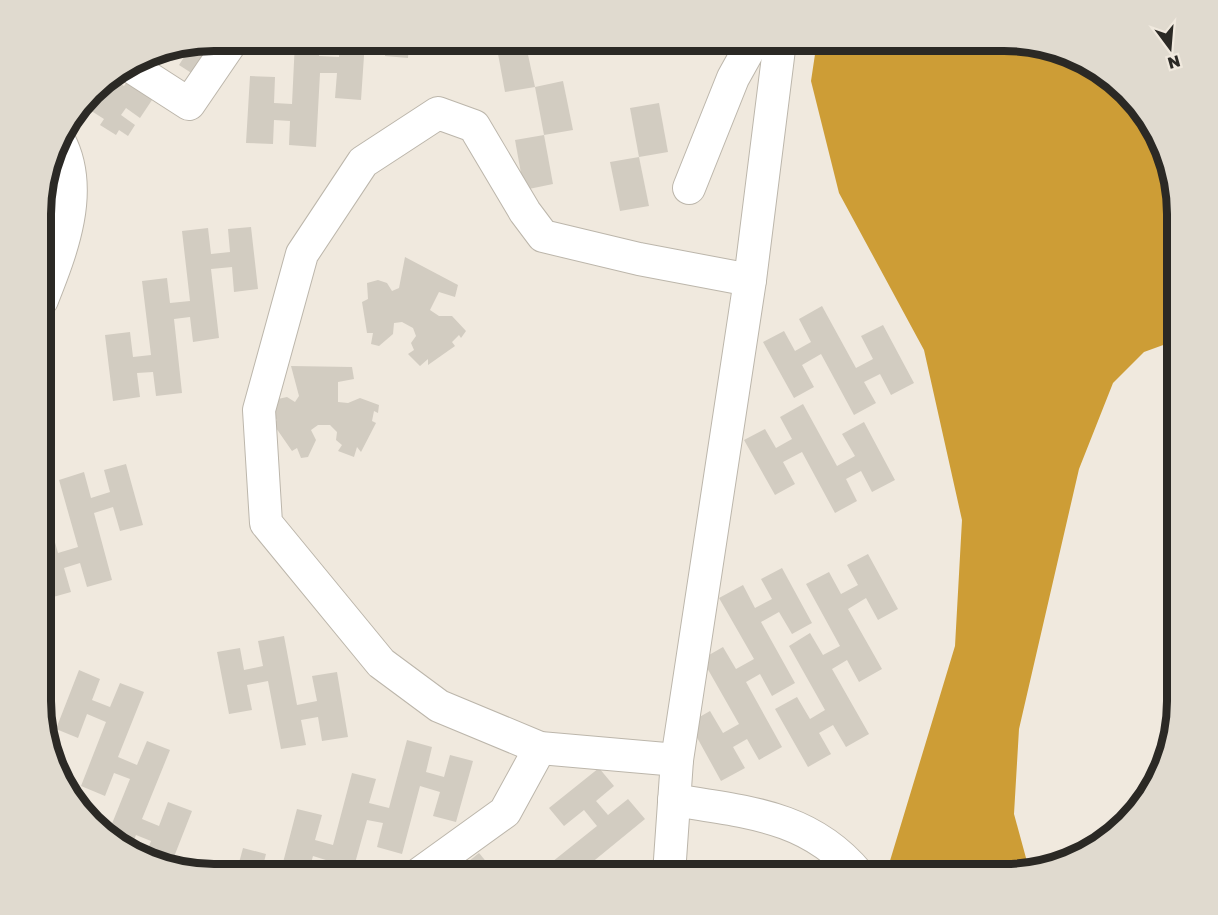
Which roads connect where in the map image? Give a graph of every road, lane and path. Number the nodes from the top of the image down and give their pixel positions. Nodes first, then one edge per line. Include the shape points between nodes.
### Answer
1 (225, 51) edge
2 (748, 51) edge
3 (779, 51) edge
4 (137, 71) edge
5 (64, 149) edge
6 (689, 188) dead end
7 (51, 278) edge
8 (750, 280) junction
9 (540, 748) junction
10 (677, 760) junction
11 (674, 800) junction
12 (433, 864) edge
13 (670, 864) edge
14 (850, 864) edge

1 - 4 street via 189,104
2 - 6 street via 732,78
3 - 8 street
5 - 7 street via 71,206 62,250
8 - 9 street via 543,236 474,126 438,113 363,162 302,255 258,410 266,523 381,663 439,706
8 - 10 street
9 - 10 street
9 - 12 street via 505,812
10 - 11 street
11 - 13 street
11 - 14 street via 763,815 816,835

